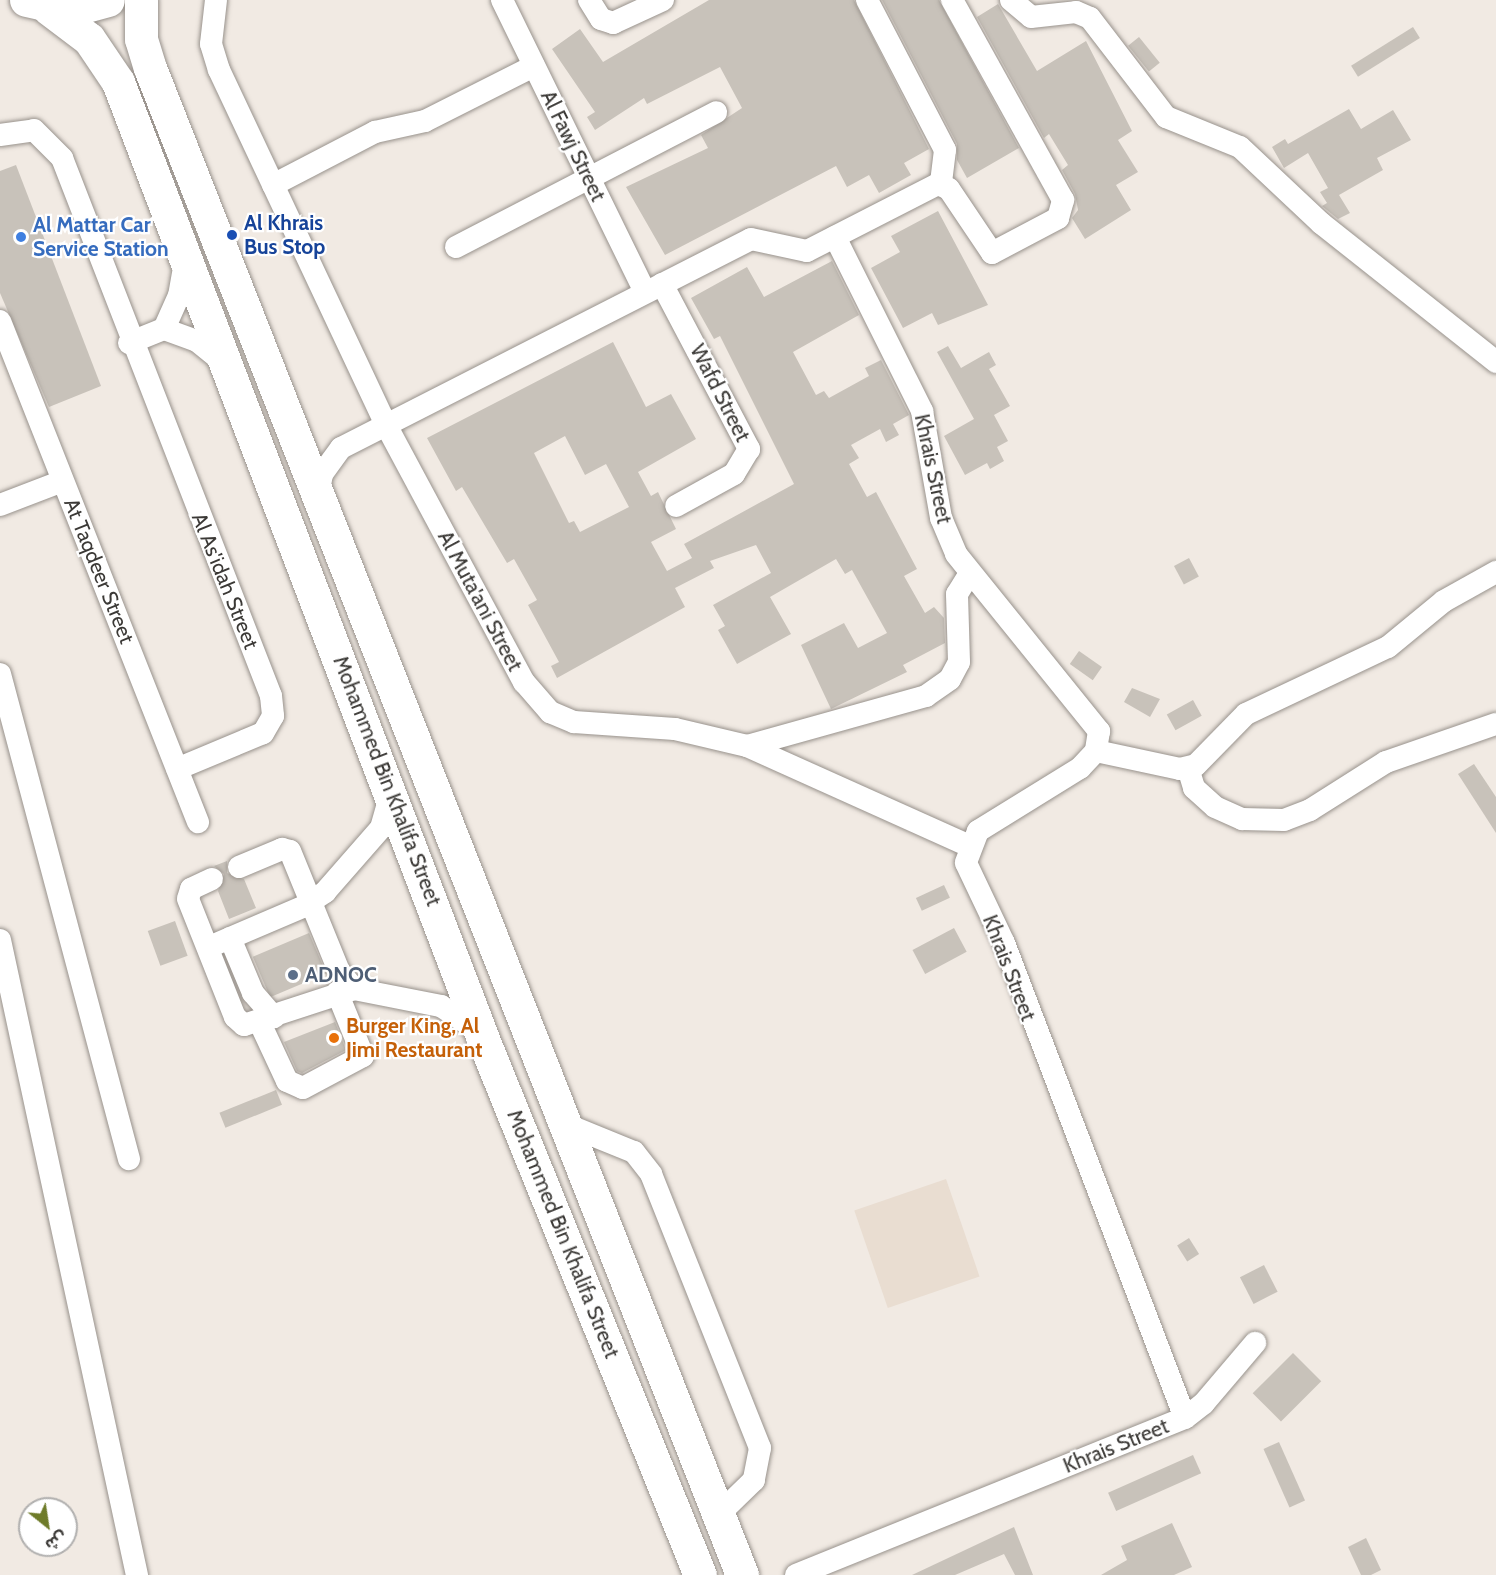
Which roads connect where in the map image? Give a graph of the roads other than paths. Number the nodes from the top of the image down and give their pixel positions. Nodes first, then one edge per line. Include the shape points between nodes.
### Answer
1 (108, 0) edge
2 (141, 0) edge
3 (216, 0) edge
4 (502, 0) edge
5 (589, 0) edge
6 (663, 0) edge
7 (867, 0) edge
8 (952, 0) edge
9 (1011, 0) edge
10 (37, 4) edge
11 (534, 66) junction
12 (716, 112) dead end
13 (0, 135) edge
14 (589, 178) junction
15 (941, 184) junction
16 (273, 185) junction
17 (835, 237) junction
18 (456, 247) dead end
19 (185, 259) junction
20 (654, 288) junction
21 (0, 321) edge
22 (164, 329) junction
23 (129, 343) junction
24 (1496, 362) edge
25 (225, 363) junction
26 (386, 425) junction
27 (294, 432) junction
28 (341, 448) junction
29 (63, 481) junction
30 (318, 495) junction
31 (0, 505) edge
32 (676, 507) dead end
33 (1496, 572) edge
34 (970, 573) junction
35 (0, 674) edge
36 (1496, 724) edge
37 (747, 746) junction
38 (1096, 751) junction
39 (1188, 768) junction
40 (177, 769) junction
41 (391, 788) junction
42 (198, 822) dead end
43 (969, 846) junction
44 (239, 867) dead end
45 (212, 879) dead end
46 (312, 901) junction
47 (230, 938) junction
48 (0, 940) edge
49 (209, 947) junction
50 (346, 991) junction
51 (267, 1020) junction
52 (483, 1038) junction
53 (560, 1122) junction
54 (129, 1159) dead end
55 (1255, 1343) dead end
56 (1185, 1418) junction
57 (717, 1516) junction
58 (746, 1570) edge
59 (809, 1573) edge
60 (137, 1575) edge
61 (700, 1575) edge

1 - 10 highway via 71,10
2 - 27 highway, Mohammed Bin Khalifa Street via 141,39 150,68
3 - 16 street, Al Muta'ani Street via 210,32 214,57
4 - 11 street, Al Fawj Street
5 - 6 street via 601,19 613,22
7 - 15 street via 945,150
8 - 15 street via 1063,210 992,253
9 - 24 street via 1031,17 1076,12 1090,18 1166,117 1240,147 1322,224
10 - 19 highway, Mohammed Bin Khalifa Street via 89,39 118,82
11 - 14 street, Al Fawj Street
11 - 16 street via 425,122 375,132
12 - 14 street
13 - 23 street, Al As'idah Street via 34,130 54,145
14 - 18 street
14 - 20 street, Al Fawj Street
15 - 17 street
16 - 26 street, Al Muta'ani Street
17 - 20 street via 799,251 770,239 751,239
17 - 34 street, Khrais Street via 922,411 944,528
19 - 22 street via 179,296
19 - 25 highway, Mohammed Bin Khalifa Street
20 - 26 street
20 - 32 street, Wafd Street via 749,449 734,474
21 - 29 street, At Taqdeer Street
22 - 23 street
22 - 25 street via 197,341
23 - 40 street, Al As'idah Street via 274,706 269,725 255,738
25 - 41 highway, Mohammed Bin Khalifa Street
26 - 28 street
26 - 37 street, Al Muta'ani Street via 539,704 574,722 667,727
27 - 28 street via 320,446
27 - 30 highway, Mohammed Bin Khalifa Street
28 - 30 street via 322,474
29 - 31 street
29 - 40 street, At Taqdeer Street
30 - 53 highway, Mohammed Bin Khalifa Street
33 - 39 street via 1444,601 1388,646 1246,714 1203,761
34 - 37 street, Al Muta'ani Street via 957,594 962,652 943,686 926,696
34 - 38 street, Khrais Street via 1096,725
35 - 54 street
36 - 39 street via 1386,762 1310,810 1278,821 1242,819 1215,807 1194,788
37 - 43 street
38 - 39 street
38 - 43 street via 1064,780 984,825
40 - 42 street, At Taqdeer Street
41 - 46 street via 373,840
41 - 52 highway, Mohammed Bin Khalifa Street
43 - 56 street, Khrais Street via 968,872 1004,943
44 - 46 street via 286,849
45 - 49 street via 188,896
46 - 47 street
46 - 50 street
47 - 49 street
47 - 51 street
48 - 60 street
49 - 51 street via 235,1017 248,1026
50 - 51 street
50 - 51 street via 363,1056 303,1088 287,1081
50 - 52 street via 453,1010
52 - 61 highway, Mohammed Bin Khalifa Street
53 - 57 highway, Mohammed Bin Khalifa Street
53 - 57 street via 634,1152 651,1174 760,1448 754,1480
55 - 56 street via 1204,1403
56 - 59 street, Khrais Street
57 - 58 highway, Mohammed Bin Khalifa Street

